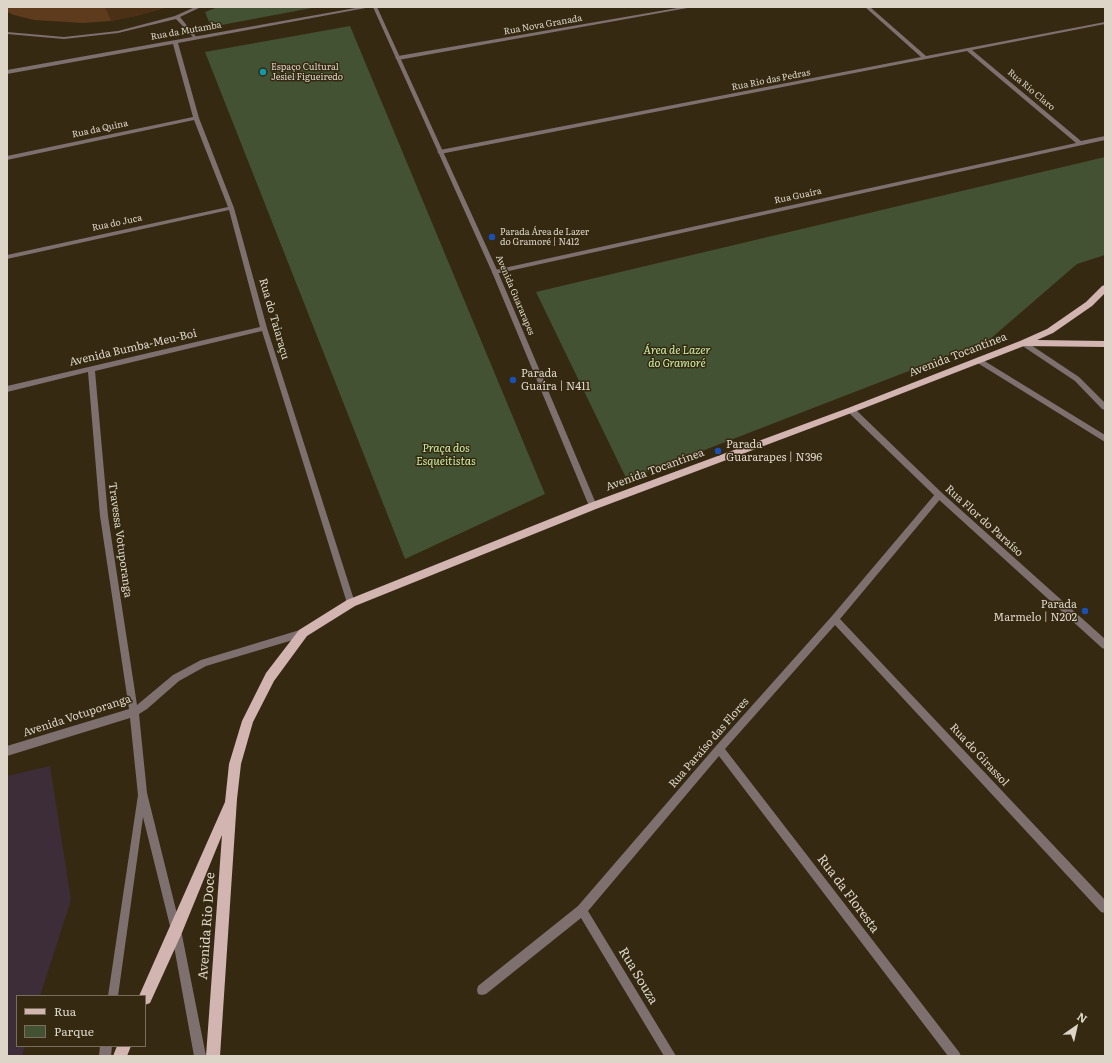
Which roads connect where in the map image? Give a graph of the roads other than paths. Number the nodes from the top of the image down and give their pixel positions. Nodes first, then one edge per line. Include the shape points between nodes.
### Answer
1 (200, 7) edge
2 (369, 7) edge
3 (375, 7) edge
4 (691, 7) edge
5 (867, 7) edge
6 (177, 17) junction
7 (1105, 23) edge
8 (7, 32) edge
9 (195, 38) junction
10 (175, 42) junction
11 (969, 50) junction
12 (398, 58) junction
13 (925, 58) junction
14 (7, 72) edge
15 (196, 118) junction
16 (1105, 138) edge
17 (1081, 144) junction
18 (440, 152) junction
19 (7, 158) edge
20 (231, 208) junction
21 (7, 256) edge
22 (496, 272) junction
23 (1105, 288) edge
24 (264, 328) junction
25 (1023, 343) junction
26 (1105, 344) edge
27 (978, 360) junction
28 (91, 370) junction
29 (7, 389) edge
30 (1105, 407) edge
31 (850, 410) junction
32 (1105, 439) edge
33 (939, 495) junction
34 (593, 506) junction
35 (351, 603) junction
36 (835, 619) junction
37 (303, 634) junction
38 (1105, 645) edge
39 (134, 712) junction
40 (719, 749) junction
41 (7, 751) edge
42 (142, 793) junction
43 (231, 799) junction
44 (1105, 908) edge
45 (582, 910) junction
46 (176, 930) junction
47 (482, 990) dead end
48 (113, 995) edge
49 (146, 996) edge
50 (200, 1056) edge
51 (213, 1056) edge
52 (670, 1056) edge
53 (955, 1056) edge

1 - 6 street
2 - 9 street, Rua da Mutamba
3 - 12 street, Avenida Guararapes
4 - 12 street, Rua Nova Granada
5 - 13 street
6 - 8 street via 118,32 64,38
6 - 9 street
7 - 11 street, Rua Rio das Pedras
9 - 10 street, Rua da Mutamba
10 - 14 street, Rua da Mutamba
10 - 15 street, Rua do Taiaraçu
11 - 13 street, Rua Rio das Pedras
11 - 17 street, Rua Rio Claro
12 - 18 street, Avenida Guararapes
13 - 18 street, Rua Rio das Pedras
15 - 19 street, Rua da Quina
15 - 20 street, Rua do Taiaraçu
16 - 17 street, Rua Guaíra
17 - 22 street, Rua Guaíra
18 - 22 street, Avenida Guararapes
20 - 21 street, Rua do Juca
20 - 24 street, Rua do Taiaraçu
22 - 34 street, Avenida Guararapes
23 - 25 main road, Avenida Tocantínea via 1089,304 1050,331
24 - 28 street, Avenida Bumba-Meu-Boi
24 - 35 street, Rua do Taiaraçu
25 - 26 main road, Avenida Tocantínea
25 - 27 main road, Avenida Tocantínea
25 - 30 street via 1077,379
27 - 31 main road, Avenida Tocantínea
27 - 32 street
28 - 29 street, Avenida Bumba-Meu-Boi
28 - 39 street, Travessa Votuporanga via 104,516
31 - 33 street, Rua Flor do Paraíso
31 - 34 main road, Avenida Tocantínea
33 - 36 street, Rua Paraíso das Flores
33 - 38 street, Rua Flor do Paraíso
34 - 35 main road, Avenida Tocantínea
35 - 37 main road, Avenida Tocantínea
36 - 40 street, Rua Paraíso das Flores
36 - 44 street, Rua do Girassol
37 - 39 street, Avenida Votuporanga via 204,663 176,678
37 - 43 main road, Avenida Rio Doce via 270,677 248,721 235,764
39 - 41 street, Avenida Votuporanga
39 - 42 street, Avenida Rio Doce
40 - 45 street, Rua Paraíso das Flores
40 - 53 street, Rua da Floresta
42 - 46 street, Avenida Rio Doce
42 - 48 street, Avenida Rio Doce
43 - 46 main road, Avenida Rio Doce
43 - 51 main road, Avenida Rio Doce
45 - 47 street, Rua Paraíso das Flores
45 - 52 street, Rua Souza
46 - 49 main road, Avenida Rio Doce
46 - 50 street, Avenida Rio Doce

